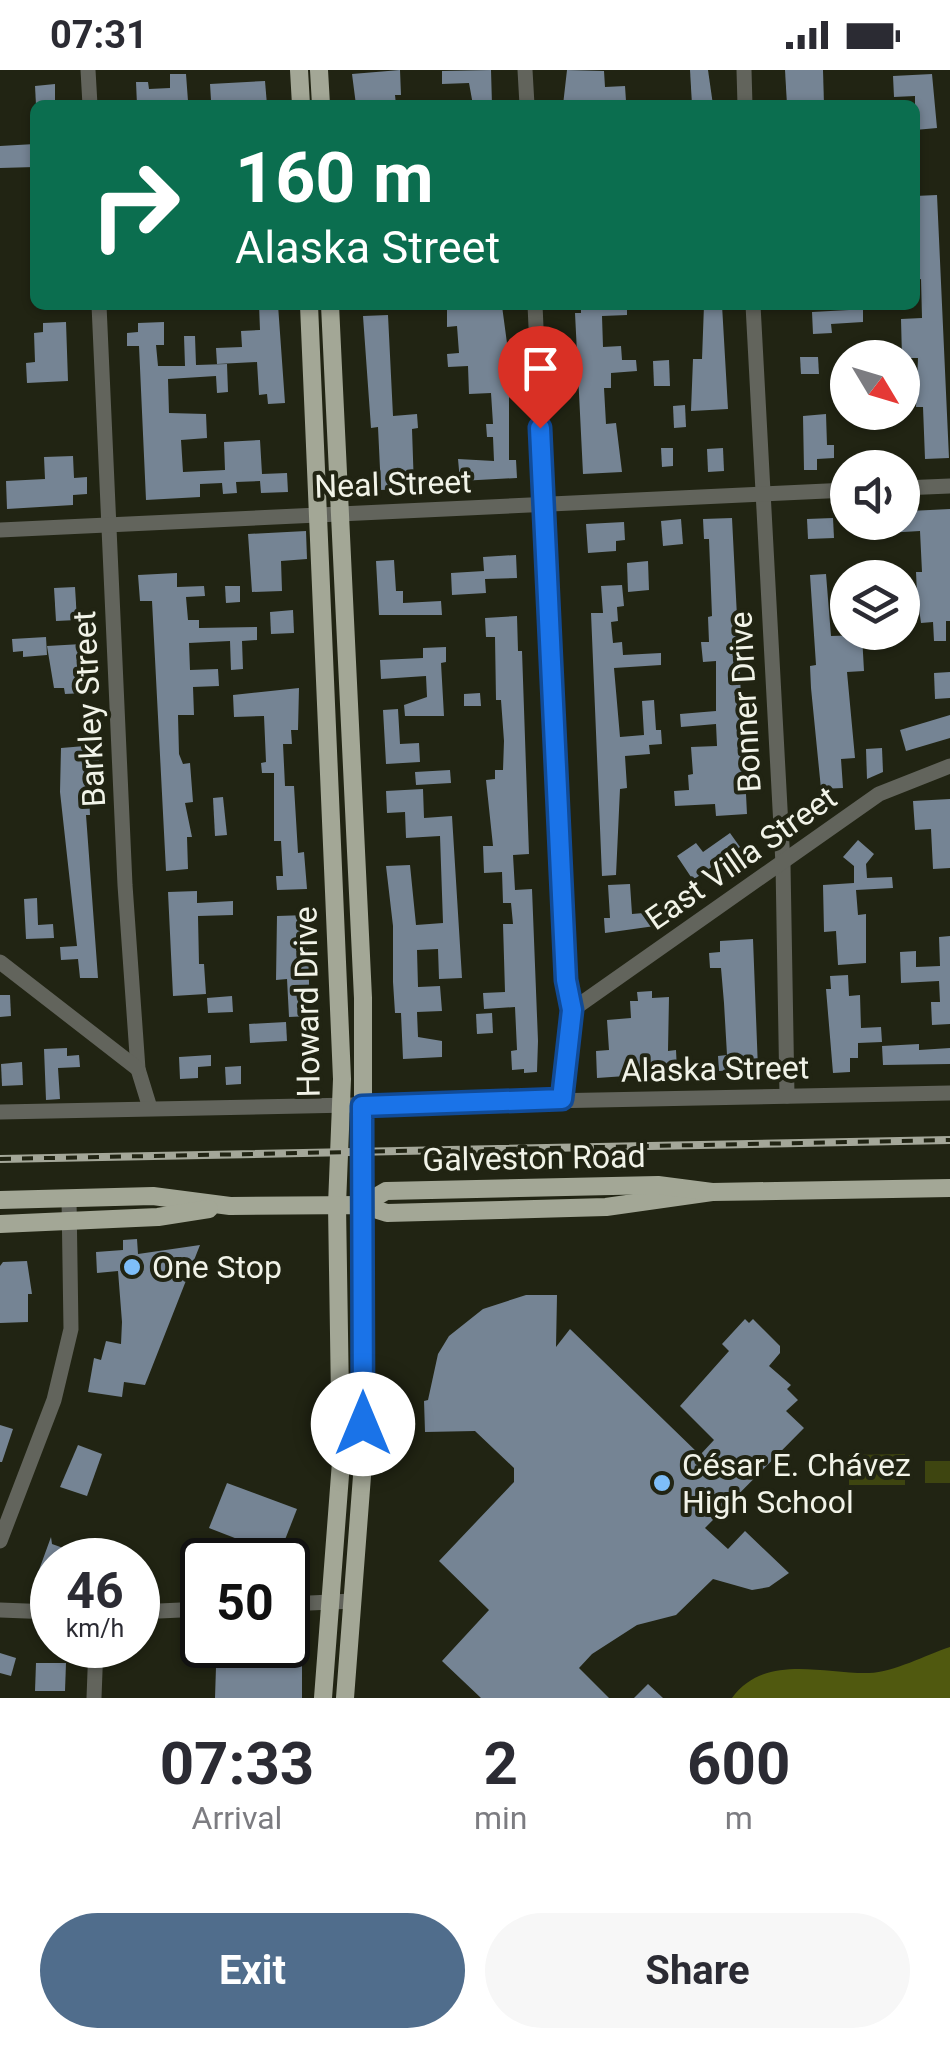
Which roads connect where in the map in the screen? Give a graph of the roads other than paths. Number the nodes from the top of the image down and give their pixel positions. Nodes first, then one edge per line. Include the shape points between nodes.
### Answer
1 (88, 70) edge
2 (299, 70) edge
3 (319, 70) edge
4 (525, 70) edge
5 (744, 70) edge
6 (90, 100) edge
7 (301, 100) edge
8 (321, 100) edge
9 (527, 100) edge
10 (745, 100) edge
11 (99, 310) edge
12 (309, 310) edge
13 (330, 310) edge
14 (535, 310) edge
15 (753, 310) edge
16 (334, 386) junction
17 (312, 387) junction
18 (950, 486) edge
19 (920, 487) edge
20 (830, 491) edge
21 (761, 494) junction
22 (544, 505) junction
23 (340, 514) junction
24 (317, 515) junction
25 (108, 525) junction
26 (0, 530) edge
27 (351, 742) junction
28 (328, 743) junction
29 (950, 766) edge
30 (784, 864) junction
31 (0, 962) edge
32 (572, 1010) junction
33 (138, 1069) junction
34 (950, 1093) edge
35 (787, 1096) junction
36 (562, 1099) junction
37 (340, 1106) junction
38 (362, 1106) junction
39 (150, 1108) junction
40 (0, 1112) edge
41 (578, 1187) junction
42 (950, 1188) edge
43 (712, 1192) junction
44 (68, 1198) junction
45 (0, 1200) edge
46 (336, 1205) junction
47 (362, 1205) junction
48 (230, 1206) junction
49 (579, 1208) junction
50 (67, 1220) junction
51 (0, 1224) edge
52 (363, 1424) junction
53 (341, 1425) junction
54 (0, 1541) edge
55 (353, 1601) junction
56 (332, 1602) junction
57 (310, 1603) edge
58 (0, 1610) edge
59 (30, 1611) edge
60 (95, 1668) edge
61 (94, 1698) edge
62 (322, 1698) edge
63 (345, 1698) edge

1 - 6 street
2 - 7 main road
3 - 8 main road
4 - 9 street
5 - 10 street
11 - 25 street, Barkley Street
12 - 17 main road, Howard Drive
13 - 16 main road, Howard Drive
14 - 22 street
15 - 21 street, Bonner Drive
16 - 17 main road
16 - 23 main road, Howard Drive
17 - 24 main road, Howard Drive
18 - 19 street
20 - 21 street, Neal Street
21 - 22 street, Neal Street
21 - 30 street, Bonner Drive
22 - 23 street, Neal Street
22 - 32 street
23 - 24 street, Neal Street
23 - 27 main road, Howard Drive
24 - 25 street, Neal Street
24 - 28 main road, Howard Drive
25 - 26 street, Neal Street
25 - 33 street, Barkley Street
27 - 28 main road
27 - 38 main road, Howard Drive
28 - 37 main road, Howard Drive
29 - 30 street, East Villa Street via 879,794
30 - 32 street, East Villa Street
30 - 35 street, Bonner Drive
31 - 33 street
32 - 36 street
33 - 39 street, Barkley Street
34 - 35 street, Alaska Street
35 - 36 street, Alaska Street
36 - 38 street, Alaska Street
37 - 38 street, Alaska Street
37 - 39 street, Alaska Street
37 - 46 main road, Howard Drive
38 - 47 main road, Howard Drive
39 - 40 street, Alaska Street
41 - 43 main road, Galveston Road
41 - 47 main road, Galveston Road via 386,1190
41 - 49 main road
42 - 43 main road, Galveston Road
43 - 49 main road, Galveston Road
44 - 45 main road, Galveston Road
44 - 48 main road, Galveston Road via 153,1196
44 - 50 street
46 - 47 main road, Galveston Road
46 - 48 main road, Galveston Road
46 - 53 main road, Howard Drive
47 - 49 main road, Galveston Road via 387,1214
47 - 52 main road, Howard Drive
48 - 50 main road, Galveston Road
50 - 51 main road, Galveston Road
50 - 54 street via 71,1329 54,1400
52 - 53 main road
52 - 55 main road, Howard Drive
53 - 56 main road, Howard Drive
55 - 56 street
55 - 63 main road, Howard Drive
56 - 57 street
56 - 62 main road, Howard Drive
58 - 59 street
60 - 61 street

